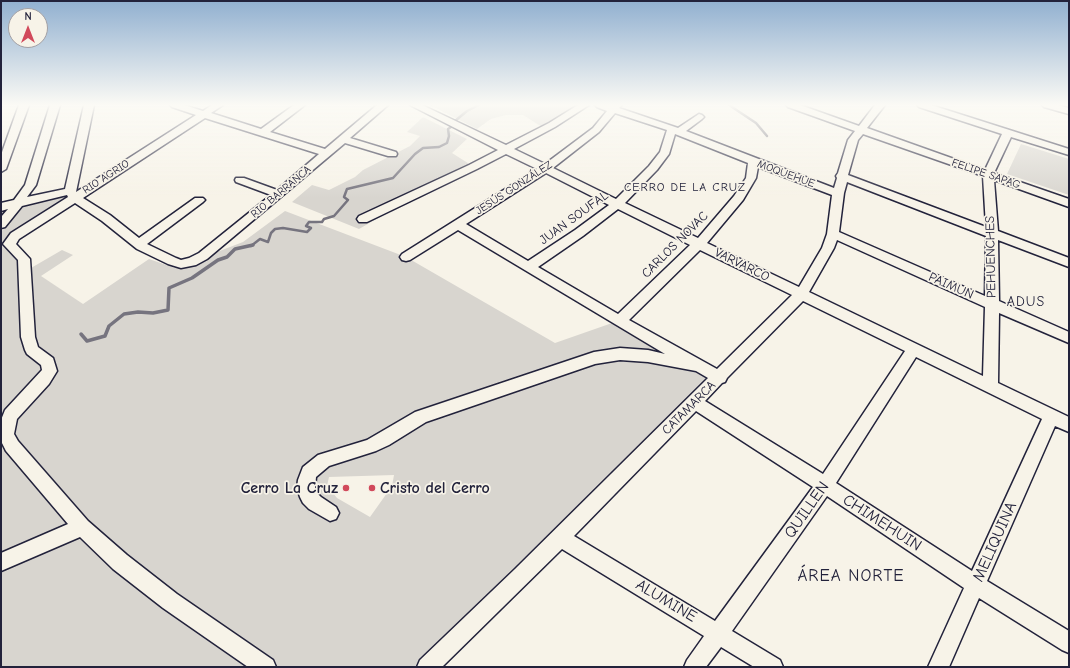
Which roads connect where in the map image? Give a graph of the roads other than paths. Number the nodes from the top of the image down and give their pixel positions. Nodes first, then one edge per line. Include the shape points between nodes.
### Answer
1 (13, 136) edge
2 (45, 136) edge
3 (83, 136) edge
4 (166, 136) edge
5 (272, 136) edge
6 (346, 136) edge
7 (478, 136) edge
8 (530, 136) edge
9 (588, 136) edge
10 (673, 136) edge
11 (689, 136) edge
12 (856, 136) edge
13 (878, 136) edge
14 (1006, 136) edge
15 (1021, 136) edge
16 (343, 139) junction
17 (504, 149) junction
18 (1069, 152) edge
19 (326, 153) junction
20 (392, 154) dead end
21 (754, 162) junction
22 (1, 169) edge
23 (544, 169) junction
24 (988, 174) junction
25 (841, 176) junction
26 (240, 180) dead end
27 (838, 193) junction
28 (72, 194) junction
29 (279, 194) junction
30 (199, 200) dead end
31 (1069, 203) edge
32 (617, 204) junction
33 (17, 205) junction
34 (1, 207) edge
35 (363, 219) dead end
36 (1, 224) edge
37 (457, 224) junction
38 (992, 233) junction
39 (833, 234) junction
40 (139, 244) junction
41 (699, 244) junction
42 (406, 257) dead end
43 (1069, 263) edge
44 (528, 267) junction
45 (801, 294) junction
46 (992, 304) junction
47 (619, 320) junction
48 (1069, 338) edge
49 (914, 349) junction
50 (698, 366) junction
51 (720, 378) junction
52 (990, 386) junction
53 (695, 402) junction
54 (1051, 416) junction
55 (1069, 425) edge
56 (825, 485) junction
57 (330, 513) dead end
58 (82, 527) junction
59 (559, 536) junction
60 (1, 562) edge
61 (976, 585) junction
62 (720, 633) junction
63 (1069, 643) edge
64 (266, 667) edge
65 (427, 667) edge
66 (694, 667) edge
67 (773, 667) edge
68 (938, 667) edge

1 - 22 street
2 - 33 street via 30,185
3 - 28 street
4 - 28 street, RIO AGRIO
5 - 19 street
6 - 16 street, RIO BARRANCA
7 - 17 street, VARVARCO
8 - 17 street
9 - 23 street, JESÚS GONZÁLEZ
10 - 32 street, JUAN SOUFAL via 653,168
11 - 21 street, MOQUEHUE
12 - 25 street, CATAMARCA
13 - 24 street, FELIPE SAPAG
14 - 24 street, PEHUENCHES
15 - 18 street
16 - 19 street, RIO BARRANCA
16 - 20 street
17 - 23 street, VARVARCO
17 - 35 street via 473,167
19 - 29 street, RIO BARRANCA
21 - 27 street, MOQUEHUE
21 - 41 street, CARLOS NOVAC via 750,178 739,198
23 - 32 street, VARVARCO
23 - 37 street, JESÚS GONZÁLEZ
24 - 31 street, FELIPE SAPAG
24 - 38 street, PEHUENCHES
25 - 27 street, CATAMARCA
25 - 38 street
26 - 29 street
27 - 39 street, CATAMARCA
28 - 33 street
28 - 40 street
28 - 58 street, RIO AGRIO via 15,236 9,244 24,259 28,337 32,350 48,362 50,371 11,415 6,435 12,446
29 - 40 street, RIO BARRANCA via 203,256 192,262 181,264 172,261
30 - 40 street
32 - 41 street, VARVARCO
32 - 44 street, JUAN SOUFAL
33 - 34 street
33 - 36 street
37 - 42 street, JESÚS GONZÁLEZ
37 - 44 street
38 - 43 street
38 - 46 street, PEHUENCHES
39 - 45 street, CATAMARCA via 828,248
39 - 46 street, PAIMUN
41 - 45 street, VARVARCO
41 - 47 street, CARLOS NOVAC
44 - 47 street
45 - 49 street, VARVARCO
45 - 51 street, CATAMARCA
46 - 48 street, PAIMUN
46 - 52 street, PEHUENCHES
47 - 50 street
49 - 52 street, VARVARCO
49 - 56 street, QUILLEN
50 - 51 street
50 - 57 street via 642,355 594,358 421,417 370,446 324,460 309,472 306,480 309,497
51 - 53 street, CATAMARCA
52 - 54 street, VARVARCO
53 - 56 street, CHIMEHUIN
53 - 59 street, CATAMARCA
54 - 55 street, VARVARCO
54 - 61 street, MELIQUINA
56 - 61 street, CHIMEHUIN
56 - 62 street, QUILLEN
58 - 60 street
58 - 64 street via 120,562 170,601
59 - 62 street, ALUMINE
59 - 65 street, CATAMARCA via 522,576
61 - 63 street, CHIMEHUIN
61 - 68 street, MELIQUINA
62 - 66 street, QUILLEN
62 - 67 street, ALUMINE

